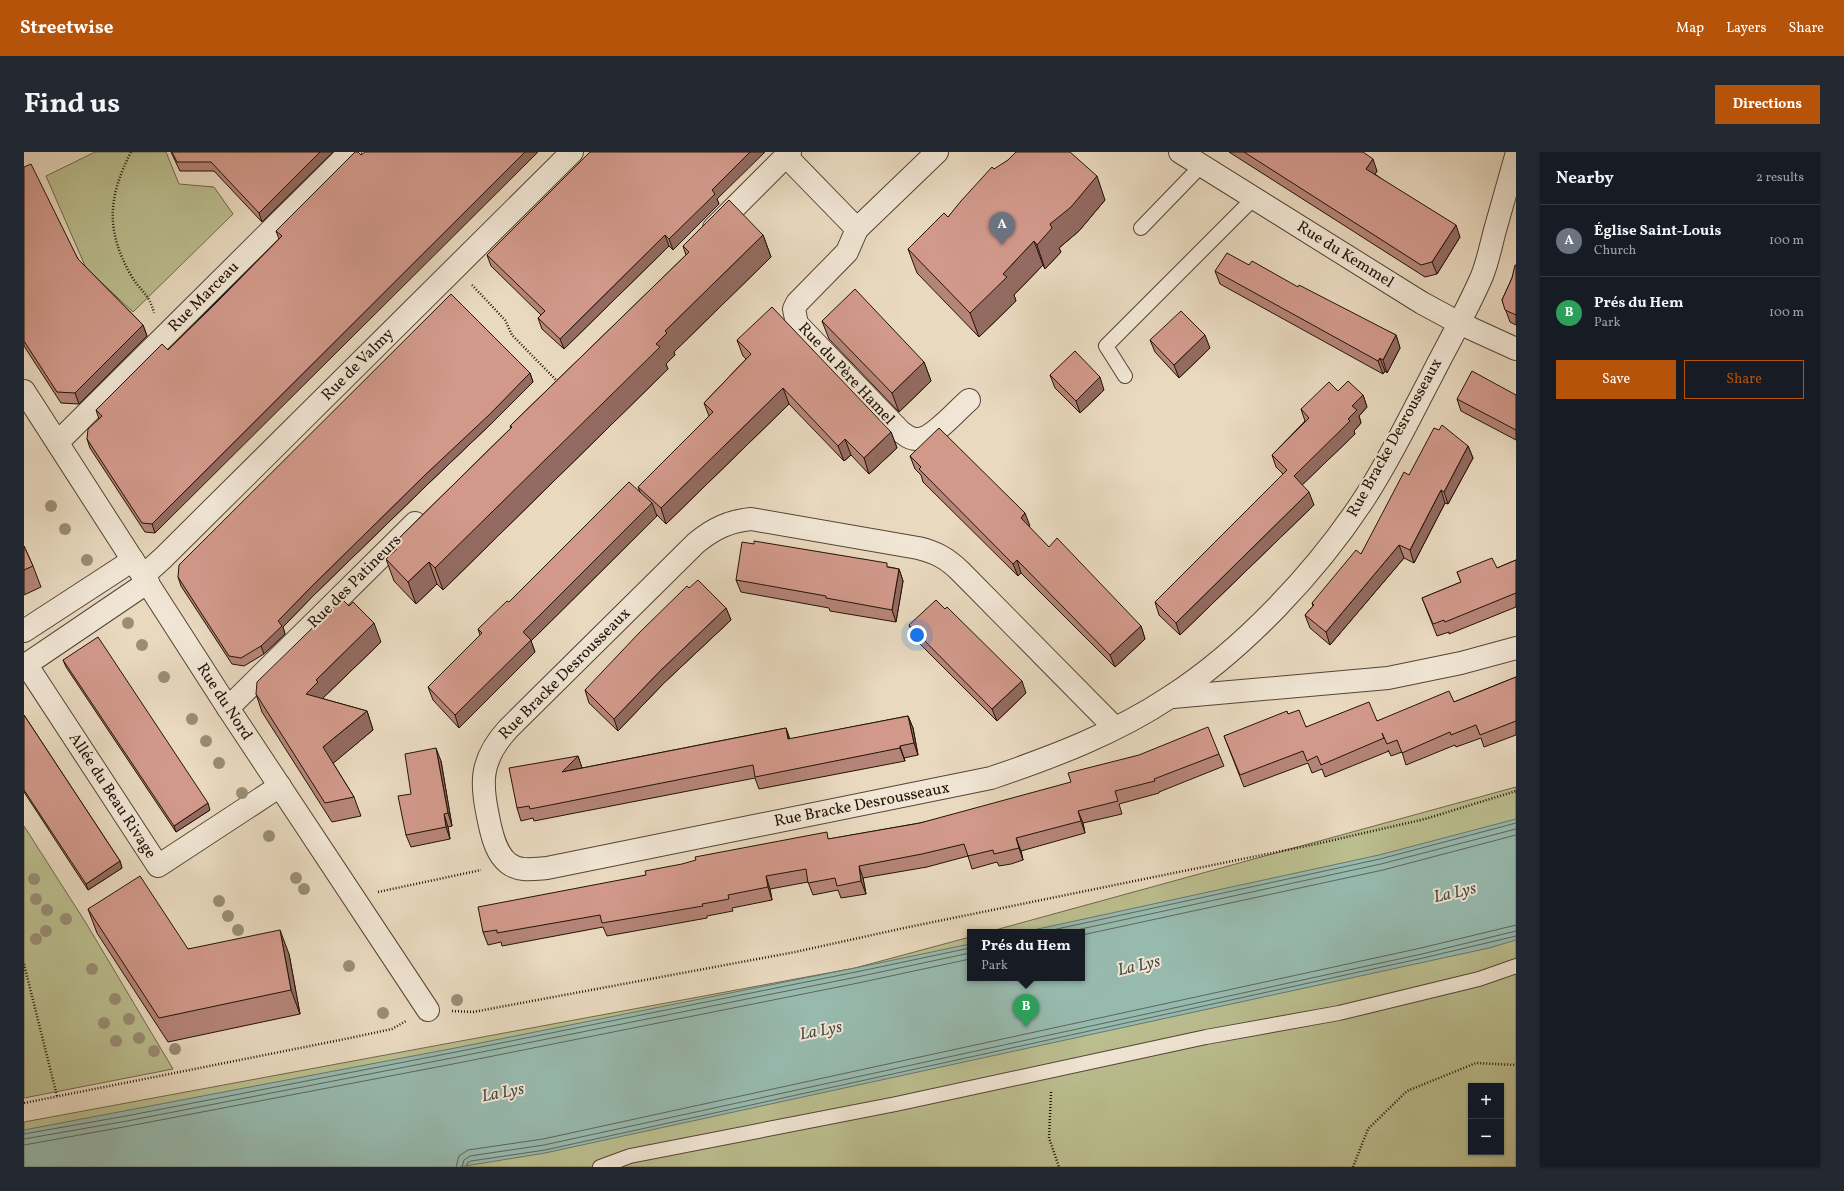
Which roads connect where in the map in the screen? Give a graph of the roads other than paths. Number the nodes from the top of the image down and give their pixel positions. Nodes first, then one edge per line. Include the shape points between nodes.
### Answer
1 (350, 152) edge
2 (572, 152) edge
3 (937, 152) edge
4 (1180, 152) edge
5 (788, 154) edge
6 (1516, 156) edge
7 (1201, 166) junction
8 (1254, 198) junction
9 (1141, 228) dead end
10 (857, 229) junction
11 (697, 244) edge
12 (1459, 323) junction
13 (1516, 349) edge
14 (1125, 376) dead end
15 (24, 391) edge
16 (969, 400) dead end
17 (58, 442) junction
18 (427, 511) edge
19 (141, 572) junction
20 (24, 631) edge
21 (1516, 648) edge
22 (25, 665) edge
23 (1171, 697) junction
24 (228, 708) junction
25 (1115, 728) junction
26 (280, 786) junction
27 (1516, 966) edge
28 (428, 1010) road end
29 (600, 1167) edge

1 - 17 street, Rue Marceau
2 - 19 street, Rue de Valmy via 163,558
3 - 10 street, Rue du Père Hamel
4 - 7 street, Rue du Kemmel
5 - 10 street
5 - 11 street
6 - 12 street, Rue Bracke Desrousseaux via 1482,275
7 - 8 street, Rue du Kemmel
7 - 9 lane
8 - 12 street, Rue du Kemmel via 1422,303
8 - 14 lane via 1106,346
10 - 16 street, Rue du Père Hamel via 847,252 797,303 794,309 797,324 894,426 907,436 918,440 932,434
12 - 13 street, Rue du Kemmel
12 - 23 street, Rue Bracke Desrousseaux via 1395,445 1365,497 1334,542 1313,568 1234,648
15 - 17 street, Rue du Nord
17 - 19 street, Rue du Nord
18 - 24 street, Rue des Patineurs
19 - 20 street
19 - 22 street
19 - 24 street, Rue du Nord
21 - 23 street, Rue Bracke Desrousseaux via 1462,663 1388,678
22 - 26 street, Allée du Beau Rivage via 158,866
23 - 25 street, Rue Bracke Desrousseaux
24 - 26 street, Rue du Nord
25 - 25 street, Rue Bracke Desrousseaux via 961,572 943,557 918,548 740,520 717,527 696,543 497,741 485,767 483,795 497,849 509,864 531,870 967,785 1035,763
26 - 28 street, Rue du Nord
27 - 29 lane via 1479,979 1339,1013 1206,1037 896,1104 630,1156

